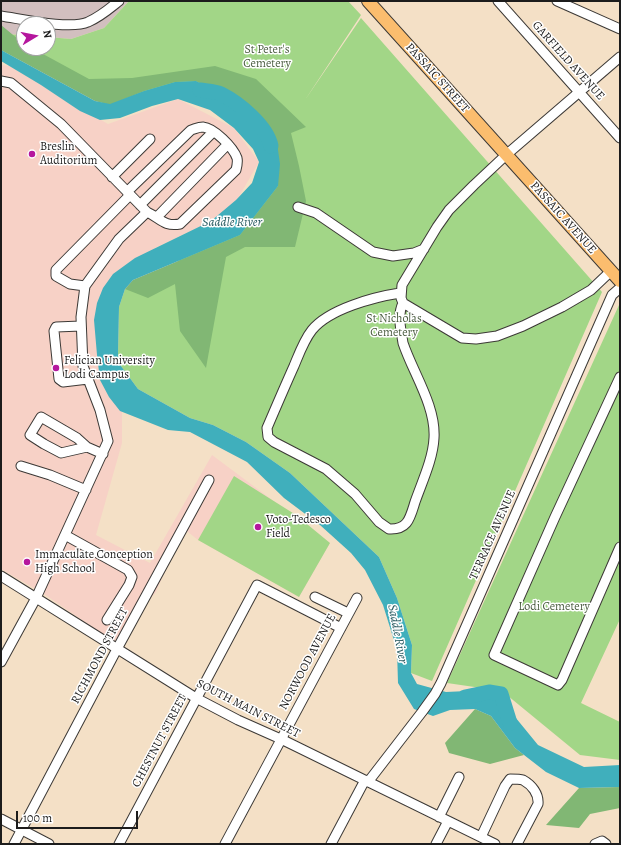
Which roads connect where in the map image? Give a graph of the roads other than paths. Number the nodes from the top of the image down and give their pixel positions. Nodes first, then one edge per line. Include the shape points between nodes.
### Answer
1 (119, 1) edge
2 (368, 1) edge
3 (498, 1) edge
4 (557, 1) edge
5 (1, 16) edge
6 (620, 29) edge
7 (620, 57) edge
8 (1, 81) edge
9 (579, 92) junction
10 (213, 132) junction
11 (620, 138) edge
12 (150, 139) dead end
13 (227, 145) junction
14 (506, 155) junction
15 (112, 176) junction
16 (129, 193) junction
17 (298, 208) dead end
18 (144, 209) junction
19 (157, 217) junction
20 (424, 249) junction
21 (610, 271) junction
22 (620, 281) edge
23 (85, 286) junction
24 (620, 288) edge
25 (400, 293) junction
26 (403, 303) junction
27 (81, 326) junction
28 (620, 377) edge
29 (88, 379) junction
30 (87, 447) junction
31 (103, 454) junction
32 (21, 466) dead end
33 (209, 480) dead end
34 (86, 490) junction
35 (65, 535) junction
36 (620, 547) edge
37 (1, 576) edge
38 (315, 597) dead end
39 (36, 598) junction
40 (357, 598) dead end
41 (348, 614) junction
42 (107, 620) dead end
43 (341, 628) junction
44 (117, 649) junction
45 (1, 662) edge
46 (196, 698) junction
47 (280, 739) junction
48 (459, 777) dead end
49 (366, 781) junction
50 (439, 817) junction
51 (1, 819) edge
52 (448, 821) junction
53 (22, 830) junction
54 (481, 837) junction
55 (14, 844) edge
56 (49, 844) edge
57 (119, 844) edge
58 (225, 844) edge
59 (331, 844) edge
60 (436, 844) edge
61 (496, 844) edge
62 (517, 844) edge
63 (595, 844) edge
64 (606, 844) edge

1 - 5 street via 103,15 86,23 60,25
2 - 14 main road, PASSAIC STREET
3 - 9 street, GARFIELD AVENUE
4 - 6 street
7 - 9 street
8 - 15 street via 11,83 61,124
9 - 11 street, GARFIELD AVENUE
9 - 14 street
10 - 13 street
10 - 16 street via 204,127 190,130 134,184
10 - 18 street
12 - 15 street
13 - 19 street
13 - 19 street via 237,157 236,170 180,224 165,224
14 - 20 street via 450,210
14 - 21 main road, PASSAIC AVENUE
15 - 16 street
16 - 18 street
16 - 23 street via 56,270 56,276 70,284
17 - 20 street via 316,213 373,252 393,256
18 - 19 street
18 - 23 street
20 - 25 street via 402,285
21 - 22 main road, PASSAIC AVENUE
21 - 26 street via 591,290 562,307 497,336 462,338
23 - 27 street
24 - 49 street, TERRACE AVENUE via 612,295 441,683 422,712
25 - 26 street
25 - 26 street via 374,298 337,311 312,330 266,428 268,437 274,442 326,469 340,480 379,522 389,529 400,529 408,521 428,465 434,439 431,412 404,343 400,316
27 - 29 street via 83,366
27 - 29 street via 56,327 54,331 59,379 64,382
28 - 36 street via 494,655 558,685
29 - 31 street via 100,410 108,442
30 - 30 street via 42,416 30,434 60,453
30 - 31 street
31 - 34 street
32 - 34 street
33 - 44 street, RICHMOND STREET
34 - 35 street
35 - 39 street
35 - 42 street via 128,570 132,577
37 - 39 street, SOUTH MAIN STREET
38 - 41 street
39 - 44 street, SOUTH MAIN STREET
39 - 45 street
40 - 41 street, NORWOOD AVENUE
41 - 43 street, NORWOOD AVENUE
43 - 46 street, CHESTNUT STREET via 257,585
43 - 47 street, NORWOOD AVENUE
44 - 46 street, SOUTH MAIN STREET
44 - 53 street, RICHMOND STREET
46 - 47 street, SOUTH MAIN STREET
46 - 57 street, CHESTNUT STREET
47 - 49 street, SOUTH MAIN STREET
47 - 58 street, NORWOOD AVENUE
48 - 50 street
49 - 50 street, SOUTH MAIN STREET
49 - 59 street, TERRACE AVENUE
50 - 52 street, SOUTH MAIN STREET
51 - 53 street
52 - 54 street, SOUTH MAIN STREET
52 - 60 street
53 - 55 street, RICHMOND STREET
53 - 56 street
54 - 61 street, SOUTH MAIN STREET
54 - 62 street via 510,779 522,780 539,798
63 - 64 street via 602,841

